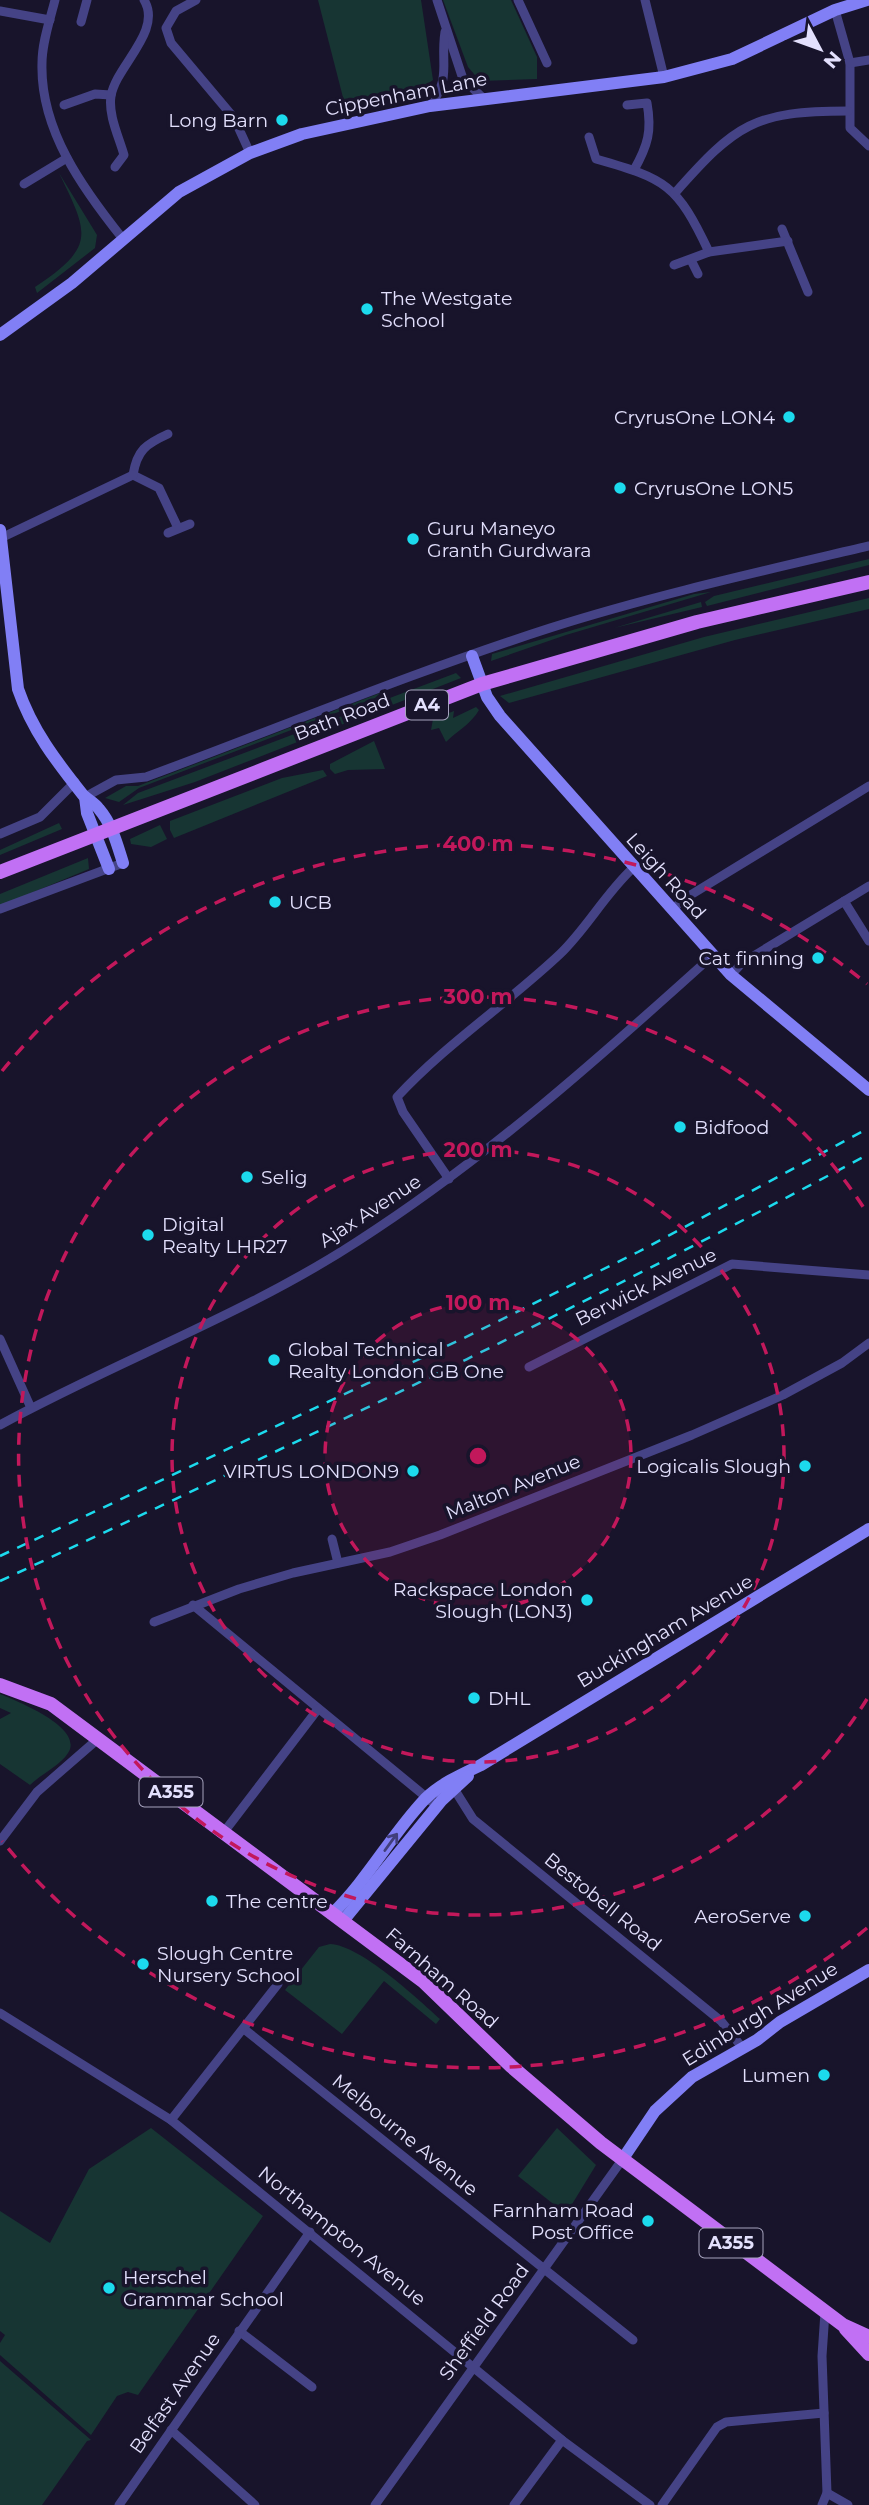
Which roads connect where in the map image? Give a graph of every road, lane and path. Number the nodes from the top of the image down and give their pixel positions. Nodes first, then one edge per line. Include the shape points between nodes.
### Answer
1 (55, 0) edge
2 (87, 0) edge
3 (144, 0) edge
4 (196, 0) edge
5 (437, 0) edge
6 (518, 0) edge
7 (645, 0) edge
8 (867, 0) edge
9 (835, 10) junction
10 (0, 11) edge
11 (50, 20) junction
12 (81, 22) dead end
13 (445, 30) junction
14 (869, 60) edge
15 (547, 63) dead end
16 (850, 63) junction
17 (664, 77) junction
18 (111, 95) junction
19 (482, 98) junction
20 (64, 105) dead end
21 (627, 105) dead end
22 (430, 106) junction
23 (848, 111) junction
24 (589, 137) dead end
25 (869, 146) edge
26 (250, 153) junction
27 (67, 158) junction
28 (115, 167) dead end
29 (634, 170) junction
30 (24, 184) dead end
31 (675, 193) junction
32 (782, 229) dead end
33 (123, 240) junction
34 (788, 240) junction
35 (709, 252) junction
36 (691, 260) junction
37 (674, 265) dead end
38 (698, 274) dead end
39 (808, 292) dead end
40 (0, 335) edge
41 (168, 434) dead end
42 (134, 475) junction
43 (190, 524) dead end
44 (178, 528) junction
45 (167, 533) dead end
46 (1, 534) edge
47 (869, 546) edge
48 (869, 582) edge
49 (472, 656) junction
50 (482, 684) junction
51 (75, 782) junction
52 (869, 786) edge
53 (85, 797) junction
54 (111, 828) junction
55 (0, 834) edge
56 (95, 834) junction
57 (123, 863) joint
58 (633, 868) junction
59 (109, 869) junction
60 (0, 872) edge
61 (869, 886) edge
62 (844, 901) junction
63 (0, 909) edge
64 (672, 910) junction
65 (869, 942) edge
66 (712, 956) junction
67 (731, 975) junction
68 (869, 1090) edge
69 (449, 1179) junction
70 (869, 1275) edge
71 (0, 1339) edge
72 (869, 1343) edge
73 (529, 1367) dead end
74 (31, 1408) junction
75 (0, 1425) edge
76 (869, 1529) edge
77 (332, 1539) dead end
78 (338, 1563) junction
79 (192, 1605) junction
80 (154, 1622) dead end
81 (0, 1685) edge
82 (318, 1709) junction
83 (99, 1738) junction
84 (452, 1785) junction
85 (426, 1797) junction
86 (438, 1806) junction
87 (225, 1832) junction
88 (0, 1841) edge
89 (337, 1917) junction
90 (869, 1970) edge
91 (278, 1984) dead end
92 (0, 2013) edge
93 (244, 2029) junction
94 (741, 2046) junction
95 (171, 2120) junction
96 (622, 2160) junction
97 (310, 2232) junction
98 (545, 2268) junction
99 (825, 2312) junction
100 (843, 2325) junction
101 (239, 2331) junction
102 (869, 2337) edge
103 (633, 2340) dead end
104 (869, 2354) edge
105 (475, 2366) junction
106 (312, 2386) dead end
107 (824, 2413) junction
108 (172, 2430) junction
109 (562, 2440) junction
110 (827, 2493) junction
111 (119, 2505) edge
112 (255, 2505) edge
113 (375, 2505) edge
114 (514, 2505) edge
115 (650, 2505) edge
116 (662, 2505) edge
117 (822, 2505) edge
118 (848, 2505) edge

1 - 11 street
2 - 12 street
3 - 18 street via 146,30
4 - 26 street via 171,16 166,28 171,43 234,118
5 - 13 street
6 - 15 street
7 - 17 street
8 - 9 street, Cippenham Lane
9 - 16 street
9 - 17 street, Cippenham Lane via 732,59
10 - 11 street
11 - 27 street via 41,61 44,92
13 - 19 street via 463,79
13 - 22 street via 444,80
14 - 16 street
16 - 23 street
17 - 19 street, Cippenham Lane
18 - 20 street via 95,94
18 - 28 street via 124,155
19 - 22 street, Cippenham Lane
21 - 29 street via 646,103 651,129 648,146
22 - 26 street, Cippenham Lane via 302,134
23 - 25 street via 850,128
23 - 31 street via 804,111 752,123 723,141
24 - 29 street via 596,159
26 - 33 street, Cippenham Lane via 179,192
27 - 30 street
27 - 33 street
29 - 31 street via 652,175
31 - 35 street
32 - 34 street
33 - 40 street, Cippenham Lane
34 - 35 street
34 - 39 street
35 - 36 street
36 - 37 street
36 - 38 street
41 - 42 street via 136,455
42 - 44 street via 159,488
42 - 46 street
43 - 44 street
44 - 45 street
46 - 51 street via 18,689 34,731
47 - 49 street via 612,610
48 - 50 main road, Bath Road / A4 via 697,622
49 - 50 street, Leigh Road
49 - 53 street via 146,777 116,780
50 - 54 main road, Bath Road / A4
50 - 58 street, Leigh Road via 516,736
51 - 53 street
51 - 55 street via 40,817
52 - 64 street
53 - 54 street via 99,807
53 - 56 street
54 - 56 main road, Bath Road / A4
54 - 57 street
56 - 59 street
56 - 60 main road, Bath Road / A4
57 - 59 street
58 - 64 street, Leigh Road
58 - 69 street via 562,953 397,1097
59 - 63 street
61 - 62 street
62 - 65 street
62 - 67 street via 742,963
64 - 66 street, Leigh Road
66 - 67 street, Leigh Road
66 - 69 street, Ajax Avenue via 567,1087
67 - 68 street, Leigh Road
69 - 74 street, Ajax Avenue via 307,1271
70 - 73 street, Berwick Avenue via 732,1264
71 - 74 street
72 - 78 street, Malton Avenue via 783,1395 692,1435 440,1535
74 - 75 street, Ajax Avenue
76 - 84 street, Buckingham Avenue
77 - 78 street
78 - 79 street, Malton Avenue
79 - 80 street, Malton Avenue
79 - 82 street
81 - 83 main road, Farnham Road / A355 via 51,1704
82 - 85 street
82 - 87 street
83 - 87 main road, Farnham Road / A355
83 - 88 street via 37,1792
84 - 85 street, Buckingham Avenue
84 - 86 street, Buckingham Avenue
84 - 94 street, Bestobell Road via 473,1819 721,2021
85 - 86 street
89 -> 85 street, Buckingham Avenue
86 - 89 street, Buckingham Avenue
87 - 89 main road, Farnham Road / A355
89 - 96 main road, Farnham Road / A355 via 424,1982 511,2066
90 - 94 street, Edinburgh Avenue
91 - 93 street
92 - 95 street, Northampton Avenue
93 - 95 street
93 - 98 street, Melbourne Avenue
94 - 96 street, Edinburgh Avenue via 692,2077 655,2111
95 - 97 street, Northampton Avenue
96 - 98 street, Sheffield Road
96 - 99 main road, Farnham Road / A355
97 - 101 street, Belfast Avenue
97 - 105 street, Northampton Avenue
98 - 103 street, Melbourne Avenue
98 - 105 street, Sheffield Road
99 - 100 main road, Farnham Road / A355
99 - 107 street
100 - 102 main road, Farnham Road / A355
100 - 104 main road, Farnham Road / A355
101 - 106 street
101 - 108 street, Belfast Avenue
105 - 109 street, Northampton Avenue
105 - 113 street, Sheffield Road
107 - 110 street
107 - 116 street via 726,2422 717,2427
108 - 111 street, Belfast Avenue
108 - 112 street
109 - 114 street
109 - 115 street, Northampton Avenue
110 - 117 street
110 - 118 street

